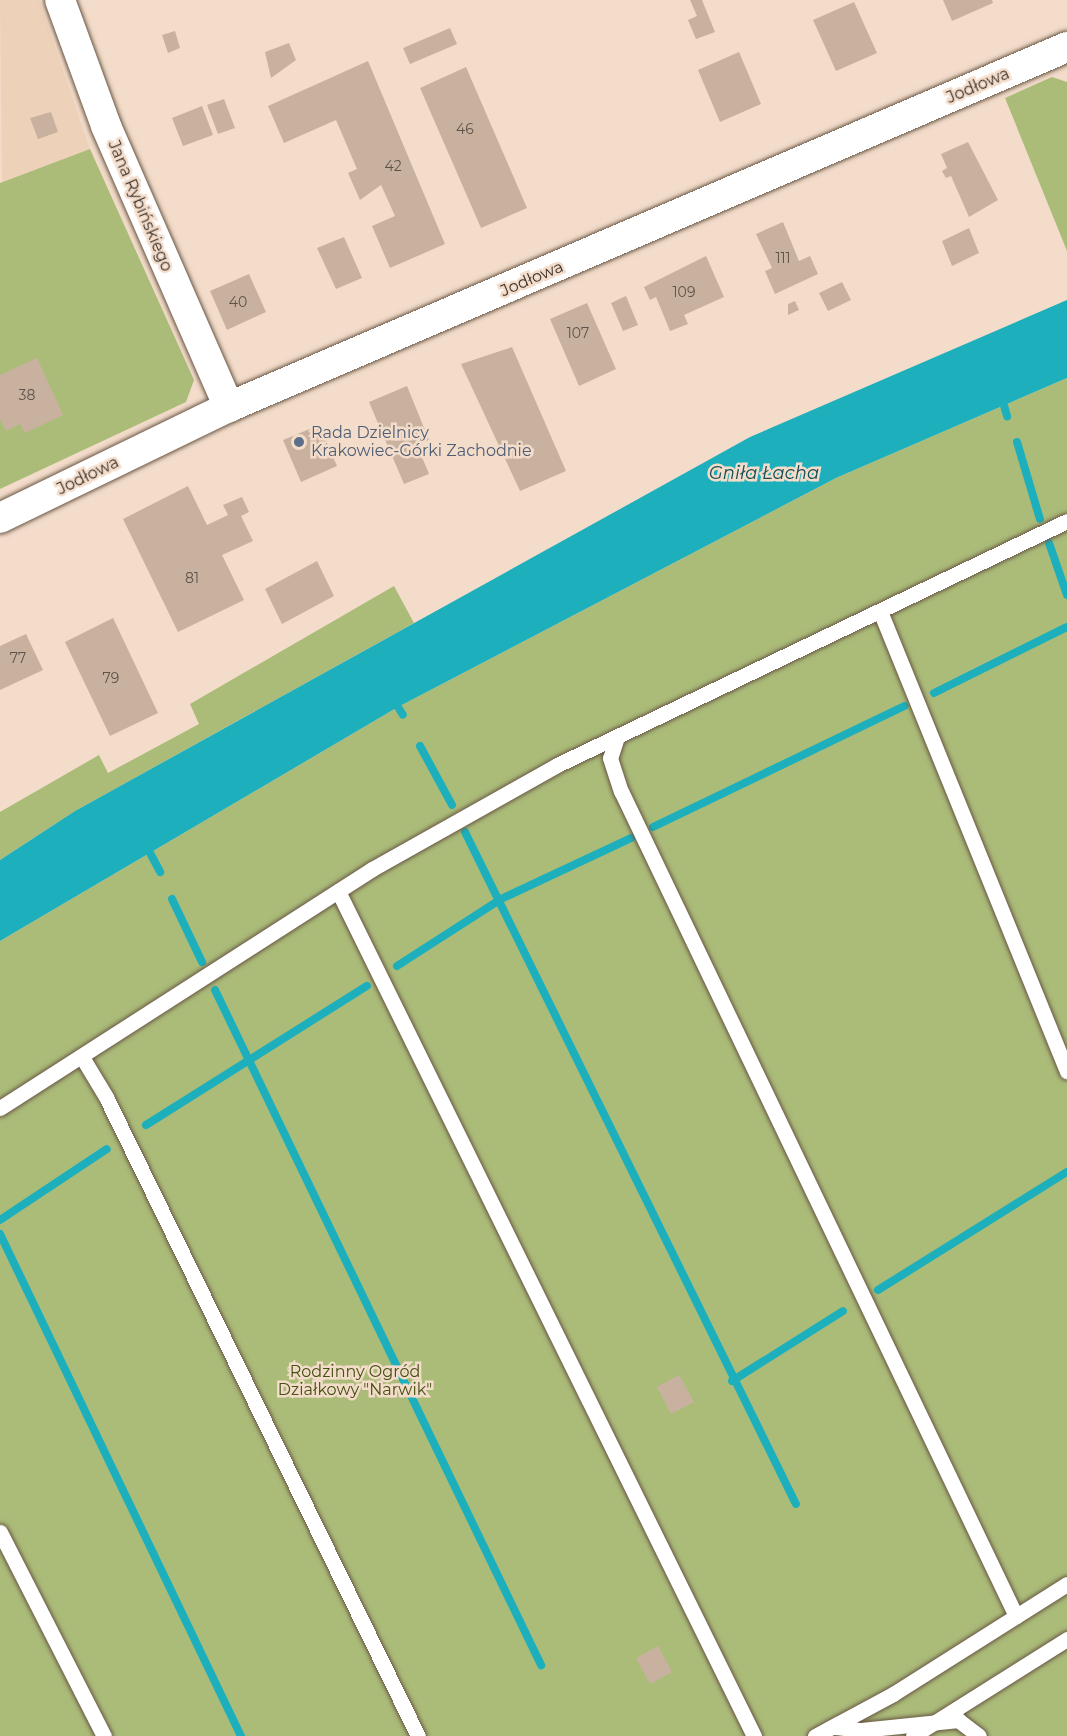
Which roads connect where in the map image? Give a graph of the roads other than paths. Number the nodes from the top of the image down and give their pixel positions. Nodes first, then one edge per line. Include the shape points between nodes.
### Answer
1 (60, 0) edge
2 (1067, 47) edge
3 (229, 407) junction
4 (0, 518) edge
5 (1067, 521) edge
6 (880, 611) junction
7 (617, 737) junction
8 (338, 891) junction
9 (82, 1057) junction
10 (1067, 1071) edge
11 (0, 1108) edge
12 (0, 1532) edge
13 (1067, 1584) edge
14 (1016, 1616) junction
15 (1067, 1639) edge
16 (938, 1720) junction
17 (835, 1727) junction
18 (104, 1736) edge
19 (418, 1736) edge
20 (754, 1736) edge
21 (815, 1736) edge
22 (913, 1736) edge
23 (979, 1736) edge

1 - 3 street, Jana Rybińskiego via 106,126
2 - 3 street, Jodłowa
3 - 4 street, Jodłowa
5 - 6 lane
6 - 7 lane
6 - 10 lane
7 - 8 lane via 556,765
7 - 14 lane via 610,758 621,791
8 - 9 lane
8 - 20 lane
9 - 11 lane
9 - 19 lane via 106,1097
12 - 18 lane
13 - 14 lane
14 - 17 lane
15 - 16 lane
16 - 17 lane via 861,1730
16 - 22 lane
16 - 23 lane via 958,1720
17 - 21 lane

